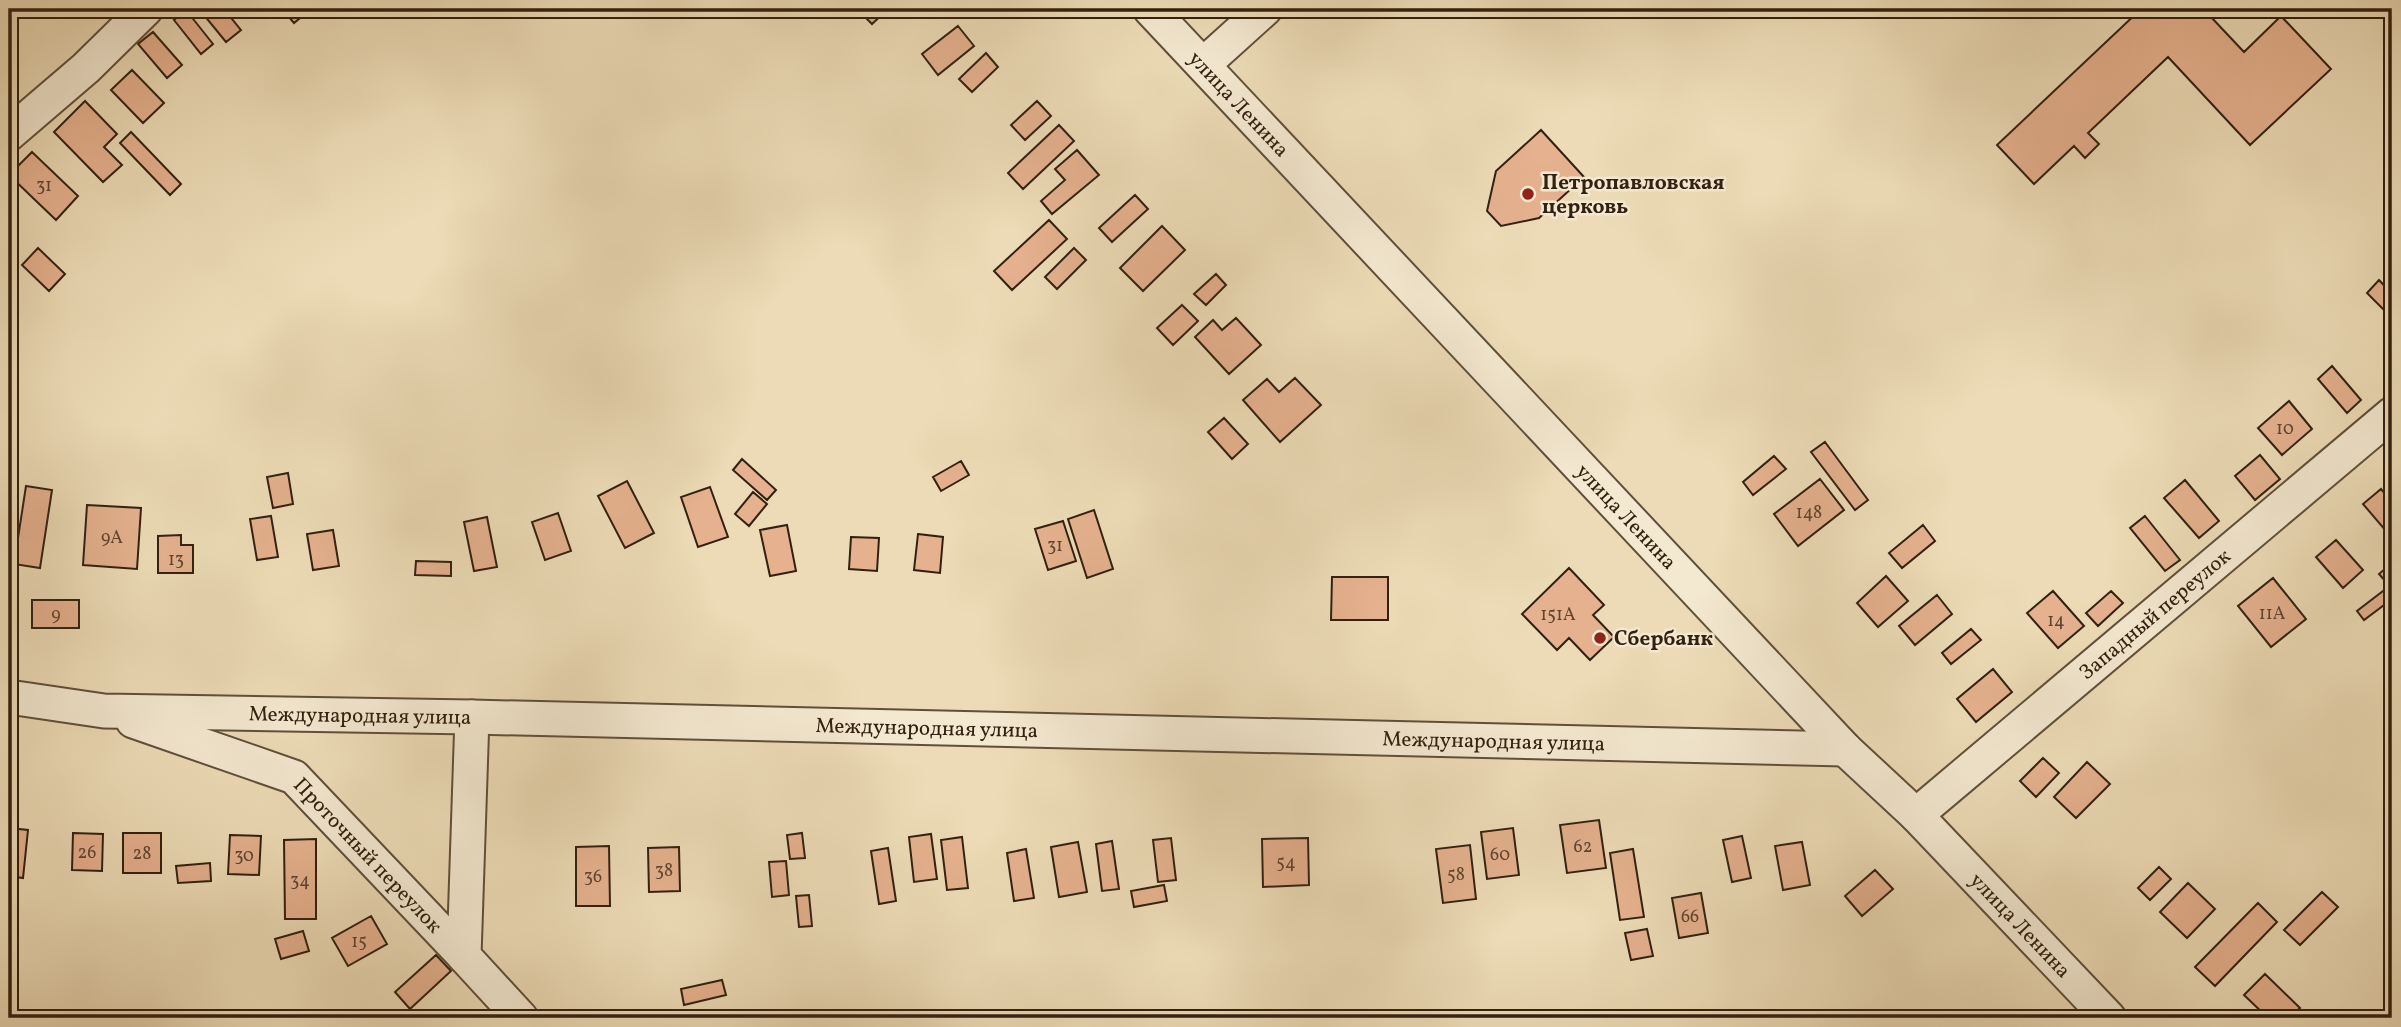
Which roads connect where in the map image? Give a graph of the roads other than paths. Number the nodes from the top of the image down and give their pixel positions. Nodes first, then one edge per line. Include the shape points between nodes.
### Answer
1 (146, 9) edge
2 (1150, 9) edge
3 (1265, 9) edge
4 (1203, 65) junction
5 (9, 134) edge
6 (2392, 414) edge
7 (9, 697) edge
8 (104, 711) junction
9 (472, 717) junction
10 (1845, 750) junction
11 (1916, 815) junction
12 (464, 956) junction
13 (521, 1018) edge
14 (2109, 1018) edge

1 - 5 street
2 - 4 street, улица Ленина
3 - 4 street
4 - 10 street, улица Ленина
6 - 11 street, Западный переулок
7 - 8 street, Международная улица
8 - 9 street, Международная улица
8 - 12 street, Проточный переулок via 294,777
9 - 10 street, Международная улица
9 - 12 street, Проточный переулок
10 - 11 street, улица Ленина
11 - 14 street, улица Ленина
12 - 13 street, Проточный переулок

